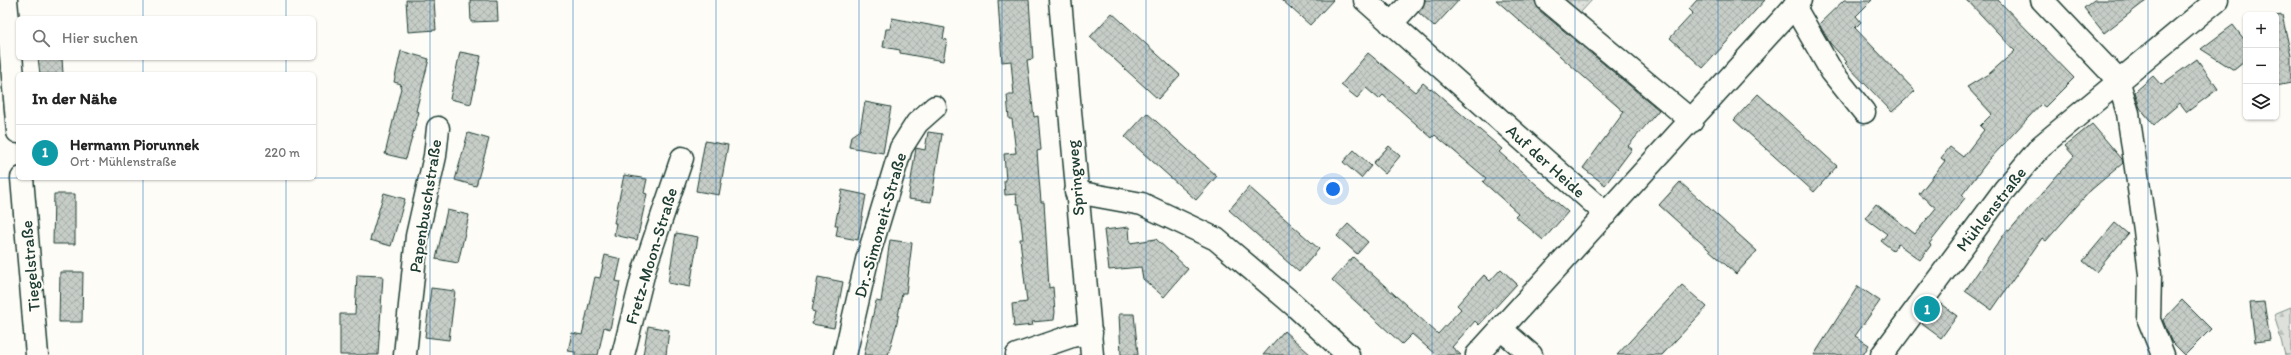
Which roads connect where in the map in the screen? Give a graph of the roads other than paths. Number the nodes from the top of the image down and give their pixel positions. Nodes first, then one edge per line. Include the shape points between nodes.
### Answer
1 (6, 0) edge
2 (1060, 0) edge
3 (1365, 0) edge
4 (1413, 0) edge
5 (1547, 0) edge
6 (2042, 0) edge
7 (2217, 0) edge
8 (1797, 3) edge
9 (1391, 24) junction
10 (2118, 80) junction
11 (935, 107) dead end
12 (16, 110) edge
13 (1864, 112) dead end
14 (1692, 121) junction
15 (438, 128) dead end
16 (682, 158) dead end
17 (22, 180) edge
18 (1076, 192) junction
19 (1606, 214) junction
20 (1501, 328) junction
21 (1091, 333) junction
22 (38, 355) edge
23 (405, 355) edge
24 (623, 355) edge
25 (846, 355) edge
26 (1017, 355) edge
27 (1092, 355) edge
28 (1348, 355) edge
29 (1476, 355) edge
30 (1532, 355) edge
31 (1882, 355) edge
32 (2163, 355) edge

1 - 12 street
2 - 18 street, Springweg
3 - 9 street, Auf der Heide
4 - 9 street
5 - 14 street
6 - 10 street
7 - 10 street, Mühlenstraße
8 - 13 street via 1829,69
8 - 14 street
9 - 19 street, Auf der Heide
10 - 31 street, Mühlenstraße via 2041,146 2005,189
10 - 32 street via 2128,113 2146,230 2150,275 2149,320
11 - 25 street, Dr.-Simoneit-Straße via 917,123 902,148 867,260
14 - 19 street
15 - 23 street, Papenbuschstraße via 435,156 417,236
16 - 24 street, Fretz-Moon-Straße via 645,267
17 - 22 street, Tiegelstraße
18 - 21 street, Springweg
18 - 28 street via 1142,204 1216,239
19 - 20 street
20 - 29 street
20 - 30 street
21 - 26 street via 1072,336
21 - 27 street, Springweg

